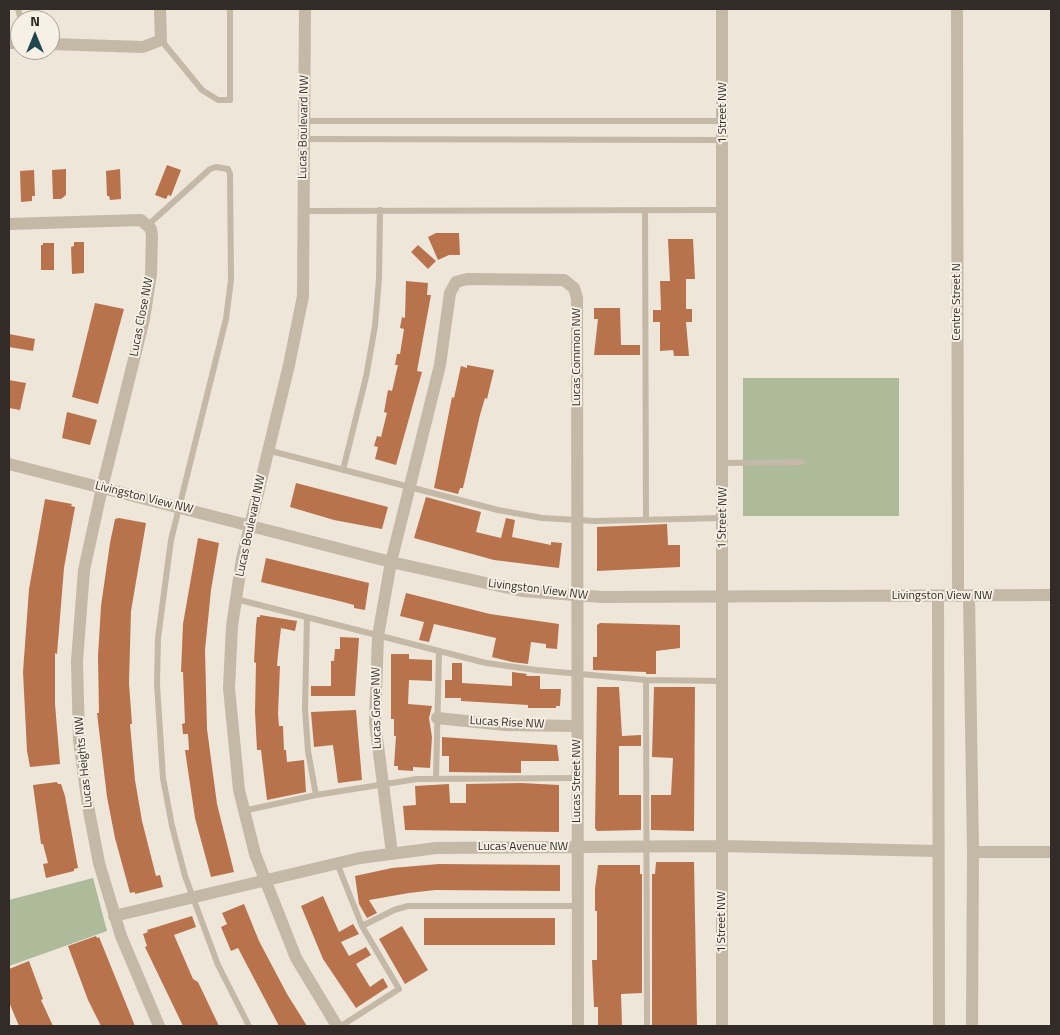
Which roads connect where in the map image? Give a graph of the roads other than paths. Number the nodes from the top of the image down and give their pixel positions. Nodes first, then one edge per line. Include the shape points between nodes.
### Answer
1 (160, 9) edge
2 (230, 9) edge
3 (305, 9) edge
4 (722, 9) edge
5 (957, 9) edge
6 (161, 40) junction
7 (60, 44) edge
8 (304, 121) junction
9 (723, 121) junction
10 (304, 139) junction
11 (723, 140) junction
12 (380, 210) junction
13 (645, 210) junction
14 (723, 210) junction
15 (303, 211) junction
16 (9, 224) edge
17 (148, 225) junction
18 (268, 450) junction
19 (802, 462) dead end
20 (723, 463) junction
21 (9, 464) edge
22 (343, 470) junction
23 (102, 488) junction
24 (411, 488) junction
25 (178, 507) junction
26 (723, 518) junction
27 (577, 520) junction
28 (646, 520) junction
29 (250, 525) junction
30 (391, 562) junction
31 (1051, 595) edge
32 (577, 596) junction
33 (722, 596) junction
34 (938, 596) junction
35 (963, 596) junction
36 (236, 599) junction
37 (307, 617) junction
38 (378, 636) junction
39 (438, 652) junction
40 (577, 674) junction
41 (646, 680) junction
42 (722, 681) junction
43 (437, 718) junction
44 (576, 726) junction
45 (576, 778) junction
46 (436, 779) junction
47 (382, 784) junction
48 (316, 795) junction
49 (243, 811) junction
50 (646, 846) junction
51 (722, 846) junction
52 (577, 847) junction
53 (938, 850) junction
54 (973, 852) junction
55 (1051, 852) edge
56 (392, 853) junction
57 (337, 863) junction
58 (264, 880) junction
59 (192, 897) junction
60 (577, 906) junction
61 (114, 916) junction
62 (362, 926) junction
63 (159, 1026) edge
64 (249, 1026) edge
65 (336, 1026) edge
66 (341, 1026) edge
67 (578, 1026) edge
68 (646, 1026) edge
69 (722, 1026) edge
70 (939, 1026) edge
71 (972, 1026) edge

1 - 6 street
2 - 6 lane via 230,100 218,100 202,90
3 - 8 street, Lucas Boulevard NW
4 - 9 street, 1 Street NW
5 - 35 street, Centre Street N
6 - 7 street via 143,47
8 - 9 lane
8 - 10 street, Lucas Boulevard NW
9 - 11 street, 1 Street NW
10 - 11 lane
10 - 15 street, Lucas Boulevard NW
11 - 14 street, 1 Street NW
12 - 13 lane
12 - 15 lane
12 - 22 lane via 375,326
13 - 14 lane
13 - 28 lane
14 - 20 street, 1 Street NW
15 - 18 street, Lucas Boulevard NW via 303,296
16 - 17 street via 141,220
17 - 23 street, Lucas Close NW via 152,244 148,299
17 - 25 lane via 205,172 216,167 228,169 230,280 226,319
18 - 22 lane
18 - 29 street, Lucas Boulevard NW
19 - 20 lane
20 - 26 street, 1 Street NW
21 - 23 street, Livingston View NW
22 - 24 lane
23 - 25 street, Livingston View NW
23 - 61 street, Lucas Heights NW via 81,596 78,722 93,834
24 - 27 lane via 522,515
24 - 27 street, Lucas Common NW via 440,365 452,287 467,278 559,279 570,284 577,298
24 - 30 street, Lucas Common NW
25 - 29 street, Livingston View NW
25 - 59 lane via 158,638 157,702 160,753 170,816
26 - 28 lane
26 - 33 street, 1 Street NW
27 - 28 lane
27 - 32 street, Lucas Common NW
29 - 30 street, Livingston View NW
29 - 36 street, Lucas Boulevard NW
30 - 32 street, Livingston View NW via 490,586
30 - 38 street, Lucas Grove NW
31 - 35 street, Livingston View NW
32 - 33 street, Livingston View NW
32 - 40 street, Lucas Street NW
33 - 34 street, Livingston View NW
33 - 42 street, 1 Street NW
34 - 35 street, Livingston View NW
34 - 53 street
35 - 54 street, Centre Street N
36 - 37 lane
36 - 49 street, Lucas Boulevard NW via 229,688
37 - 38 lane
37 - 48 lane via 304,709
38 - 39 lane
38 - 47 street, Lucas Grove NW via 375,723
39 - 40 lane via 512,667
39 - 43 lane
40 - 41 lane
40 - 44 street, Lucas Street NW
41 - 42 lane
41 - 50 lane
42 - 51 street, 1 Street NW
43 - 44 street, Lucas Rise NW
43 - 46 lane
44 - 45 street, Lucas Street NW
45 - 46 lane
45 - 52 street, Lucas Street NW
46 - 47 lane
47 - 48 lane
47 - 56 street, Lucas Grove NW
48 - 49 lane
49 - 58 street, Lucas Boulevard NW
50 - 51 street, Lucas Avenue NW
50 - 52 street, Lucas Avenue NW
50 - 68 lane
51 - 53 street, Lucas Avenue NW
51 - 69 street, 1 Street NW
52 - 56 street, Lucas Avenue NW via 436,848
52 - 60 street, Lucas Street NW
53 - 70 street
54 - 55 street
54 - 71 street, Centre Street N
56 - 57 street, Lucas Avenue NW
57 - 58 street, Lucas Avenue NW
57 - 62 lane
58 - 59 street, Lucas Avenue NW
58 - 65 street, Lucas Boulevard NW via 296,958
59 - 61 street, Lucas Avenue NW
59 - 64 lane via 218,965
60 - 62 lane via 408,906
60 - 67 street, Lucas Street NW
61 - 63 street, Lucas Heights NW
62 - 66 lane via 399,989

